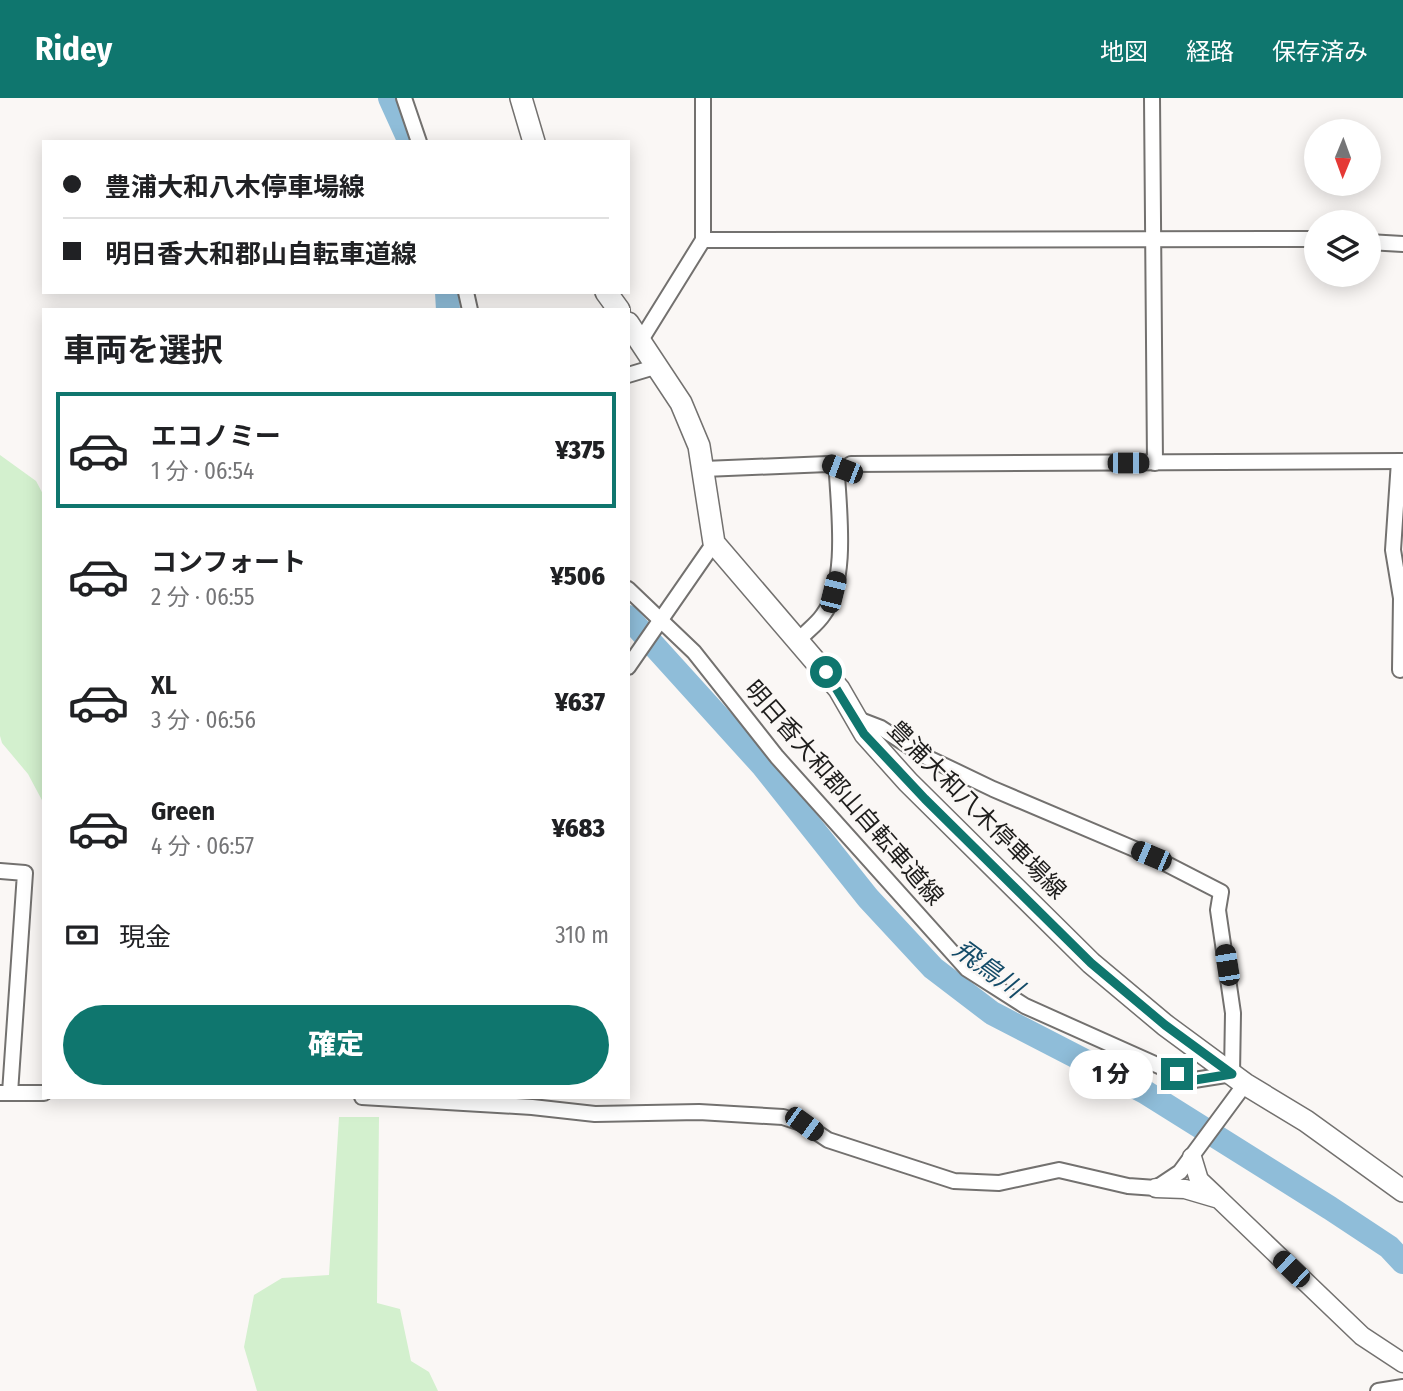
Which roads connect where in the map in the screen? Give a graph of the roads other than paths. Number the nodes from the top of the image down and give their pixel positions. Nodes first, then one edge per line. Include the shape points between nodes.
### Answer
1 (404, 98) edge
2 (521, 98) edge
3 (703, 98) edge
4 (1152, 98) edge
5 (418, 140) edge
6 (533, 140) edge
7 (1304, 239) edge
8 (703, 240) junction
9 (1152, 241) junction
10 (1381, 243) edge
11 (1403, 244) edge
12 (634, 331) edge
13 (658, 366) junction
14 (630, 374) edge
15 (1401, 461) edge
16 (1155, 463) junction
17 (704, 469) junction
18 (842, 469) junction
19 (714, 543) junction
20 (630, 591) edge
21 (657, 624) junction
22 (800, 639) junction
23 (630, 664) edge
24 (1400, 670) dead end
25 (855, 718) junction
26 (0, 871) edge
27 (1238, 1084) junction
28 (5, 1093) edge
29 (42, 1093) edge
30 (396, 1099) edge
31 (583, 1099) edge
32 (583, 1113) junction
33 (1195, 1152) junction
34 (1156, 1188) junction
35 (1403, 1191) edge
36 (1219, 1199) junction
37 (1403, 1363) edge
38 (1403, 1387) edge
39 (1378, 1391) edge

1 - 5 street
2 - 6 main road
3 - 8 street
4 - 9 street
7 - 9 street
8 - 9 street
8 - 12 street
9 - 16 street
10 - 11 street
12 - 13 main road
13 - 14 street
13 - 17 main road via 681,403
15 - 16 street
15 - 24 street via 1393,550 1401,598
16 - 18 street via 851,464
17 - 18 street via 828,464
17 - 19 main road
18 - 22 street via 837,474 836,581 824,615
19 - 21 street
19 - 22 main road, 豊浦大和八木停車場線
20 - 21 street, 明日香大和郡山自転車道線
21 - 23 street
21 - 27 street, 明日香大和郡山自転車道線 via 694,652 777,757 967,969 1025,1006 1177,1074
22 - 25 main road, 豊浦大和八木停車場線
25 - 27 main road, 豊浦大和八木停車場線 via 908,782 1091,963
25 - 27 street via 970,778 1151,856 1221,892 1218,910
26 - 28 street via 25,873
27 - 33 street
27 - 35 main road, 豊浦大和八木停車場線 via 1306,1121
28 - 29 street
30 - 32 street
31 - 32 street
32 - 34 street via 722,1112 783,1117 828,1140 954,1181 999,1184 1059,1170
33 - 34 street via 1180,1172
33 - 36 street via 1199,1180
34 - 36 street via 1185,1189
36 - 37 street via 1362,1336
38 - 39 street

